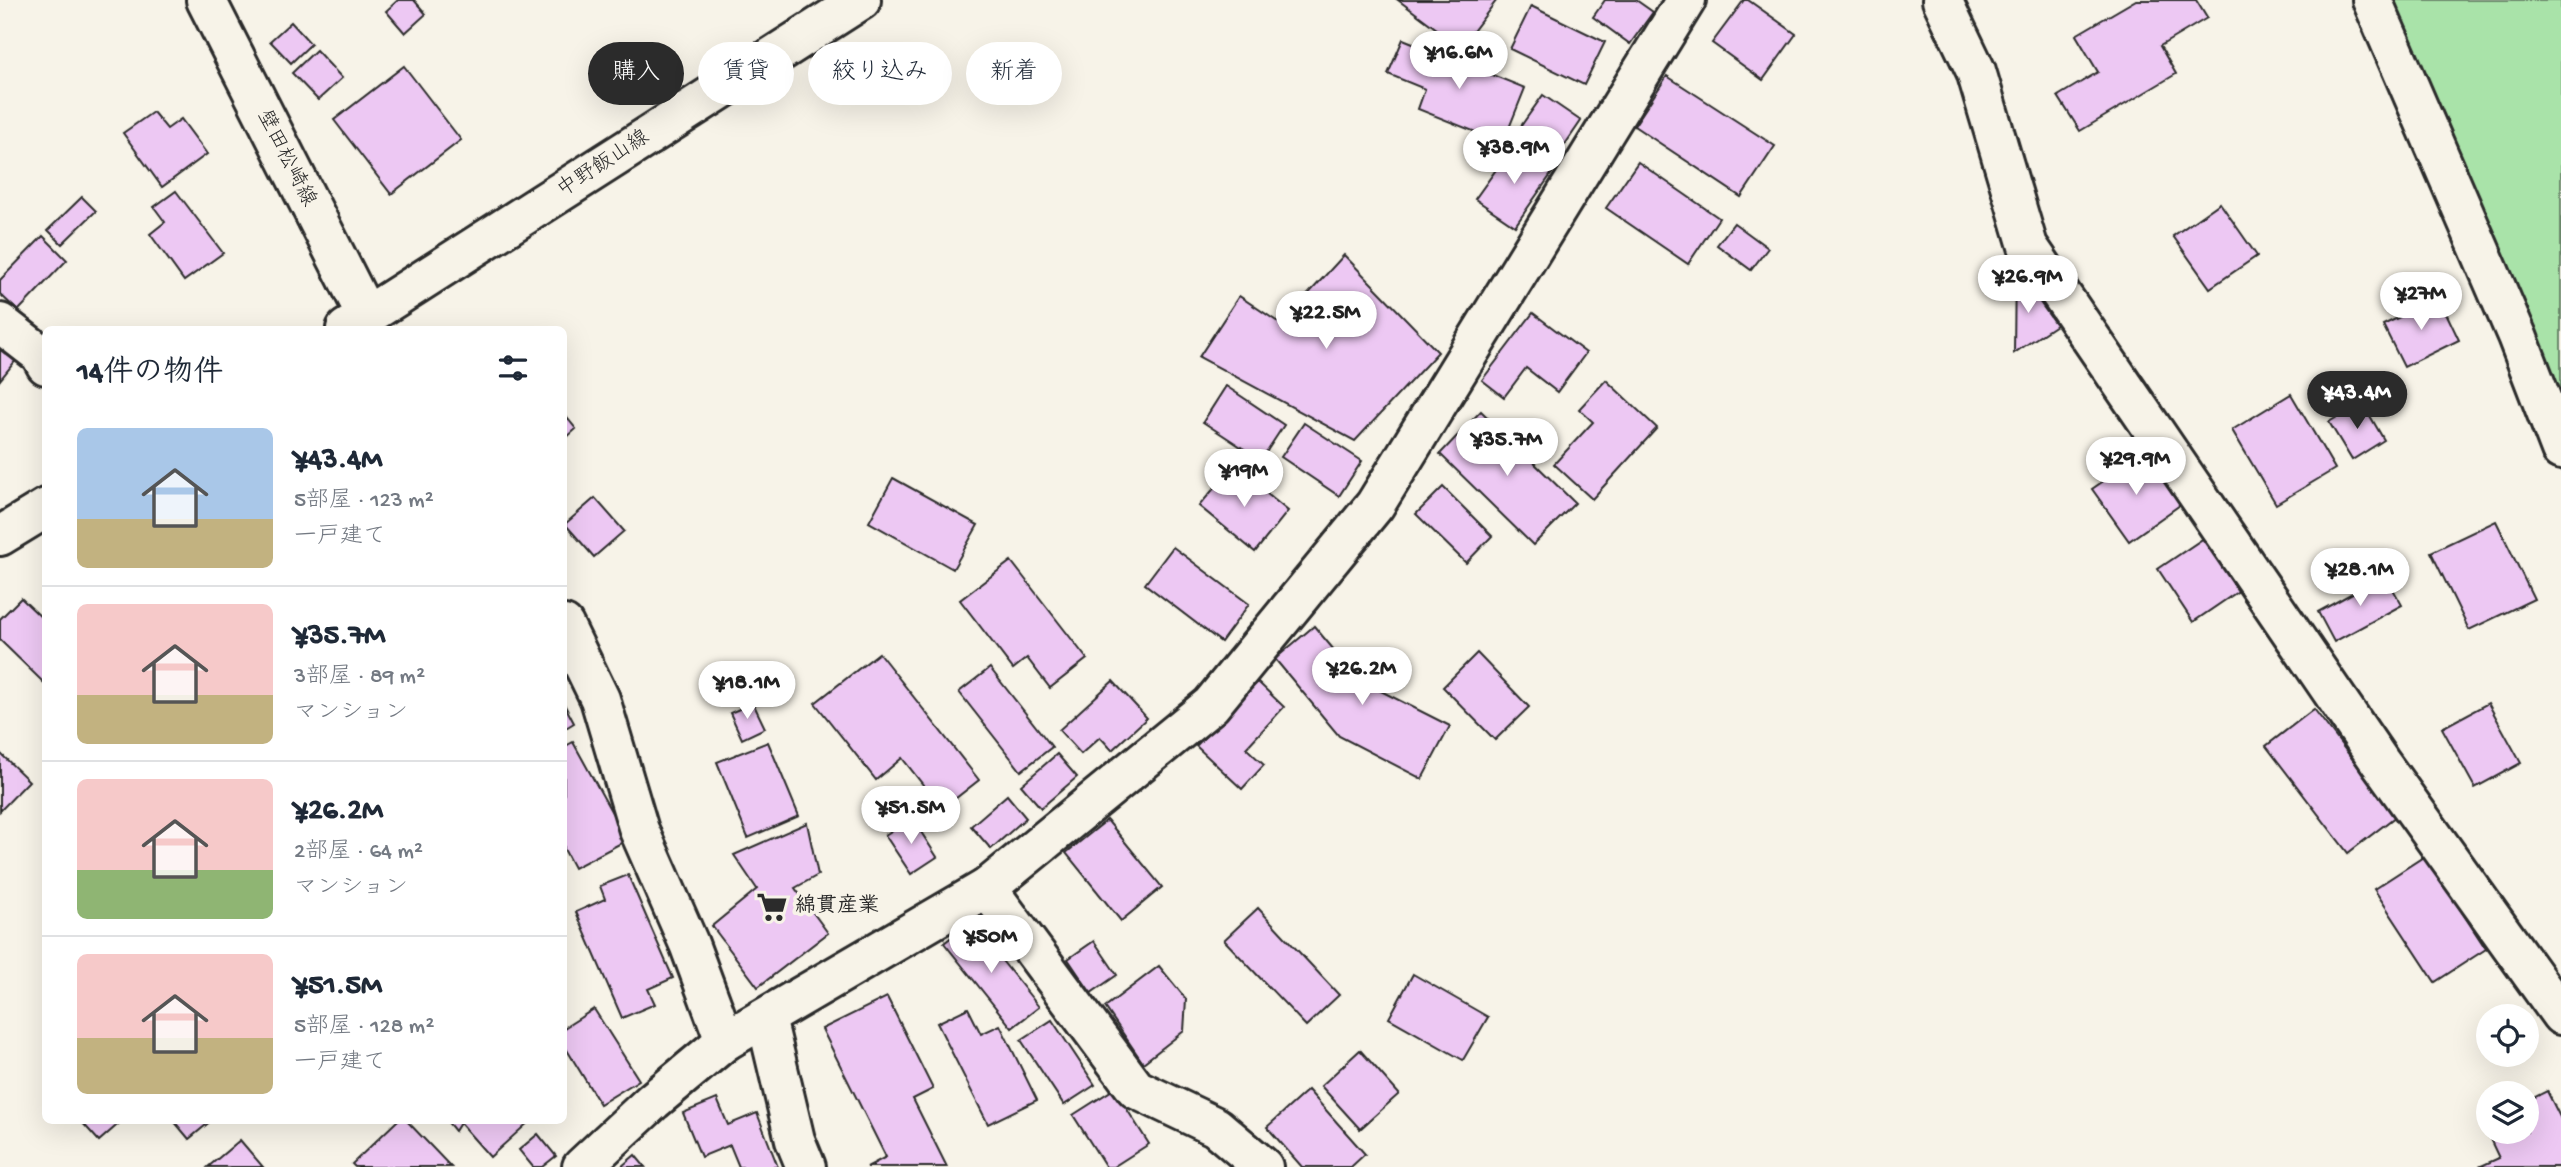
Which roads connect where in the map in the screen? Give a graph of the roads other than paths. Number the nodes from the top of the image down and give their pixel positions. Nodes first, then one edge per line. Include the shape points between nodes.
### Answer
1 (206, 0) edge
2 (861, 0) edge
3 (1686, 0) edge
4 (1942, 0) edge
5 (2372, 0) edge
6 (0, 323) edge
7 (362, 325) edge
8 (42, 358) edge
9 (2561, 450) edge
10 (42, 510) edge
11 (0, 536) edge
12 (567, 631) edge
13 (987, 888) junction
14 (2561, 1015) edge
15 (766, 1018) junction
16 (725, 1041) junction
17 (582, 1167) edge
18 (806, 1167) edge
19 (1263, 1167) edge

1 - 7 street, 壁田松崎線
2 - 7 street, 中野飯山線
3 - 13 street via 1375,505 1211,705
4 - 14 street via 1976,71 2028,246 2380,762
5 - 9 street via 2517,336
6 - 8 street
10 - 11 street
12 - 16 street via 600,699 639,830
13 - 15 street
13 - 19 street via 1136,1089 1216,1127
15 - 16 street
15 - 18 street via 795,1140
16 - 17 street

